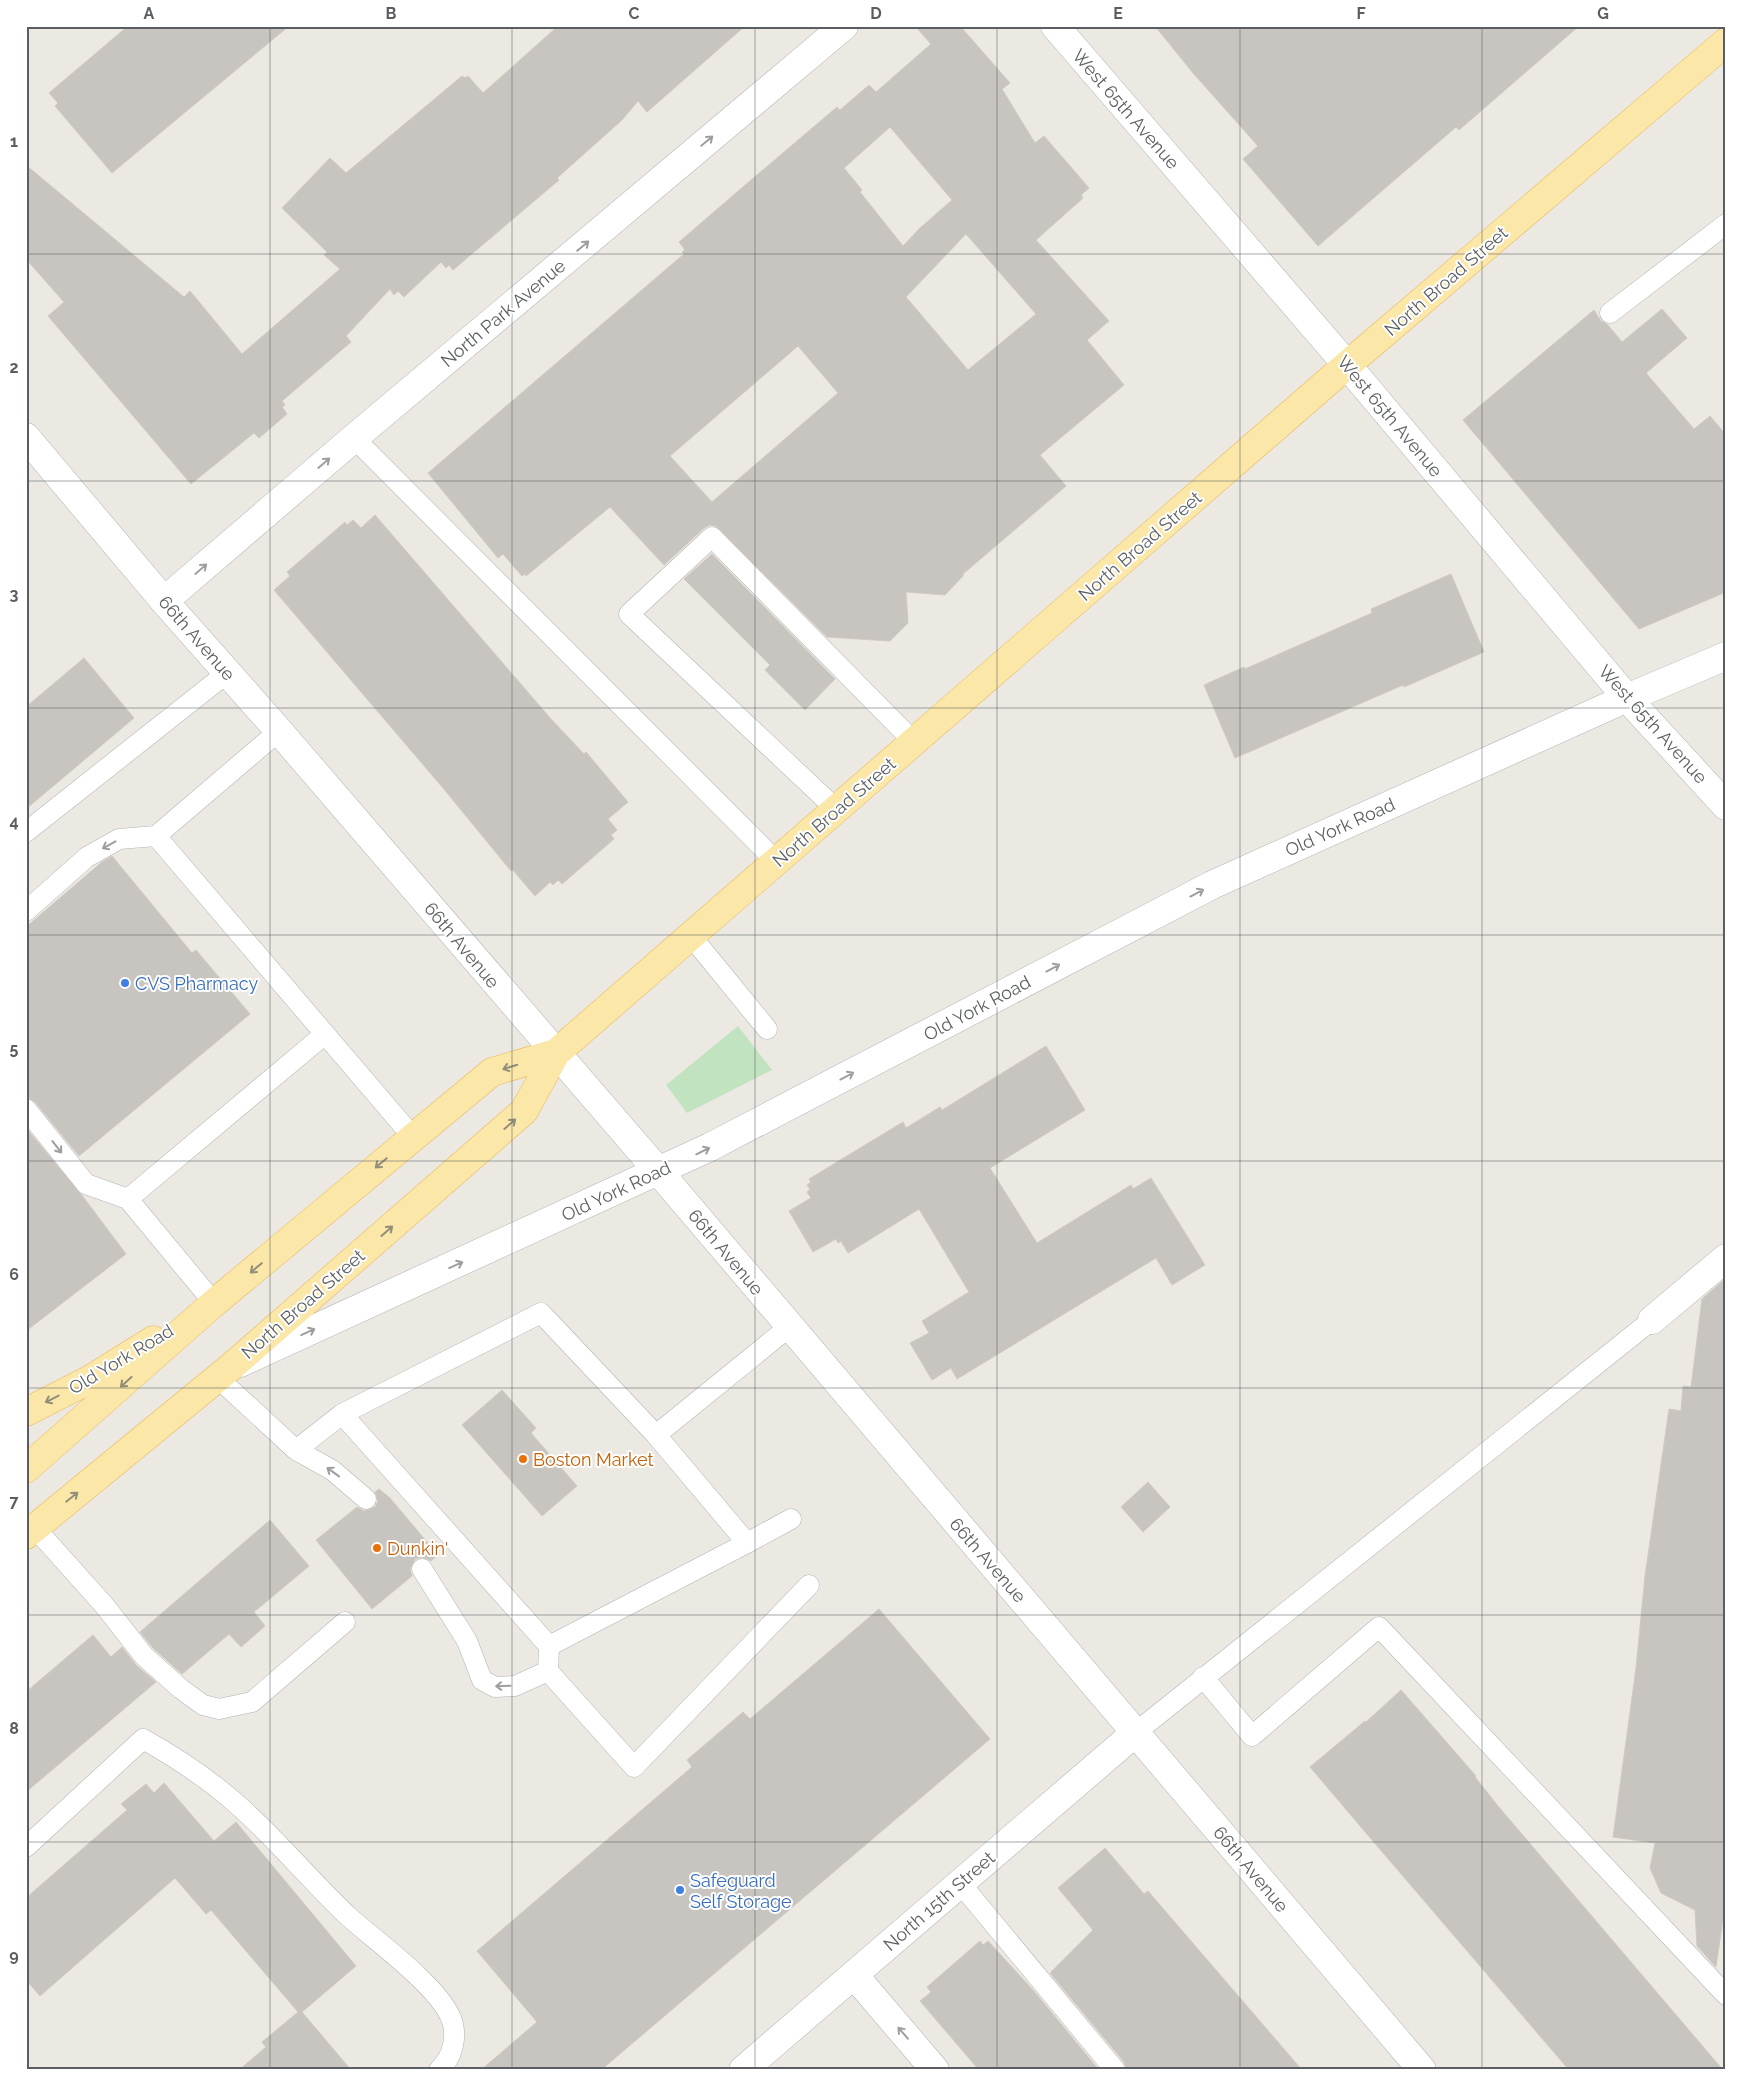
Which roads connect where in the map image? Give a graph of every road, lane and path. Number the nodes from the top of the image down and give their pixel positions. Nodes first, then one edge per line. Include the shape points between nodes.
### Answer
1 (844, 26) edge
2 (1055, 26) edge
3 (1726, 42) edge
4 (1726, 224) edge
5 (1610, 313) dead end
6 (1347, 365) junction
7 (26, 437) edge
8 (354, 438) junction
9 (164, 601) junction
10 (1726, 656) edge
11 (227, 673) junction
12 (1627, 698) junction
13 (279, 731) junction
14 (914, 742) junction
15 (1726, 806) edge
16 (836, 810) junction
17 (26, 832) edge
18 (156, 836) junction
19 (778, 862) junction
20 (26, 911) edge
21 (691, 936) junction
22 (766, 1029) dead end
23 (325, 1034) junction
24 (556, 1053) junction
25 (26, 1109) edge
26 (412, 1136) junction
27 (659, 1172) junction
28 (128, 1199) junction
29 (1726, 1258) edge
30 (214, 1303) junction
31 (1652, 1320) joint
32 (789, 1327) junction
33 (225, 1372) junction
34 (26, 1412) edge
35 (342, 1414) junction
36 (656, 1435) junction
37 (296, 1450) junction
38 (26, 1469) edge
39 (366, 1499) dead end
40 (791, 1519) dead end
41 (29, 1531) edge
42 (747, 1542) junction
43 (422, 1569) dead end
44 (809, 1584) dead end
45 (345, 1622) dead end
46 (549, 1646) junction
47 (548, 1671) junction
48 (1203, 1677) junction
49 (1135, 1733) junction
50 (26, 1847) edge
51 (960, 1883) junction
52 (854, 1975) junction
53 (1726, 1995) edge
54 (439, 2070) edge
55 (743, 2070) edge
56 (935, 2070) edge
57 (1115, 2070) edge
58 (1422, 2070) edge

8 -> 1 street, North Park Avenue
2 - 6 street, West 65th Avenue
3 - 6 main road, North Broad Street
4 - 5 lane
6 - 12 street, West 65th Avenue
6 - 14 main road, North Broad Street
7 - 9 street, 66th Avenue
9 -> 8 street, North Park Avenue
8 - 19 lane
9 - 11 street, 66th Avenue
10 - 12 street, Old York Road
11 - 13 street, 66th Avenue
11 - 17 lane
12 - 15 street, West 65th Avenue
27 -> 12 street, Old York Road via 1212,885
13 - 18 lane
13 - 24 street, 66th Avenue
14 - 16 main road, North Broad Street
14 - 16 lane via 712,537 629,614
16 - 19 main road, North Broad Street
18 -> 20 lane via 119,839 87,857
18 - 23 lane
19 - 21 main road, North Broad Street
21 - 22 lane
21 - 24 main road, North Broad Street
23 - 26 lane
23 - 28 lane
24 -> 26 main road, North Broad Street via 492,1072
24 - 27 street, 66th Avenue
33 -> 24 main road, North Broad Street via 524,1111
25 -> 28 lane via 86,1184
26 -> 30 main road, North Broad Street
27 - 32 street, 66th Avenue
33 -> 27 street, Old York Road
28 - 30 lane
29 - 31 street
30 -> 34 main road, Old York Road via 89,1380
30 -> 38 main road, North Broad Street
31 - 48 lane
32 - 36 lane
32 - 49 street, 66th Avenue
33 - 37 lane
41 -> 33 main road, North Broad Street
35 - 36 lane via 541,1312
35 - 37 lane
35 - 46 lane
36 - 42 lane
39 -> 37 lane via 332,1470
40 - 42 lane
41 - 45 lane via 104,1605 144,1656 203,1705 219,1709 252,1702
42 - 46 lane
47 -> 43 lane via 515,1686 496,1687 482,1680 467,1641
44 - 47 lane via 634,1767
46 - 47 lane
48 - 49 lane
48 - 53 lane via 1252,1736 1379,1627
49 - 51 street, North 15th Street
49 - 58 street, 66th Avenue
50 - 54 lane via 143,1739 191,1769 239,1806 349,1916 439,1999 450,2017 455,2034 451,2053
51 - 52 street, North 15th Street
51 - 57 lane
52 - 55 street, North 15th Street
56 -> 52 street

